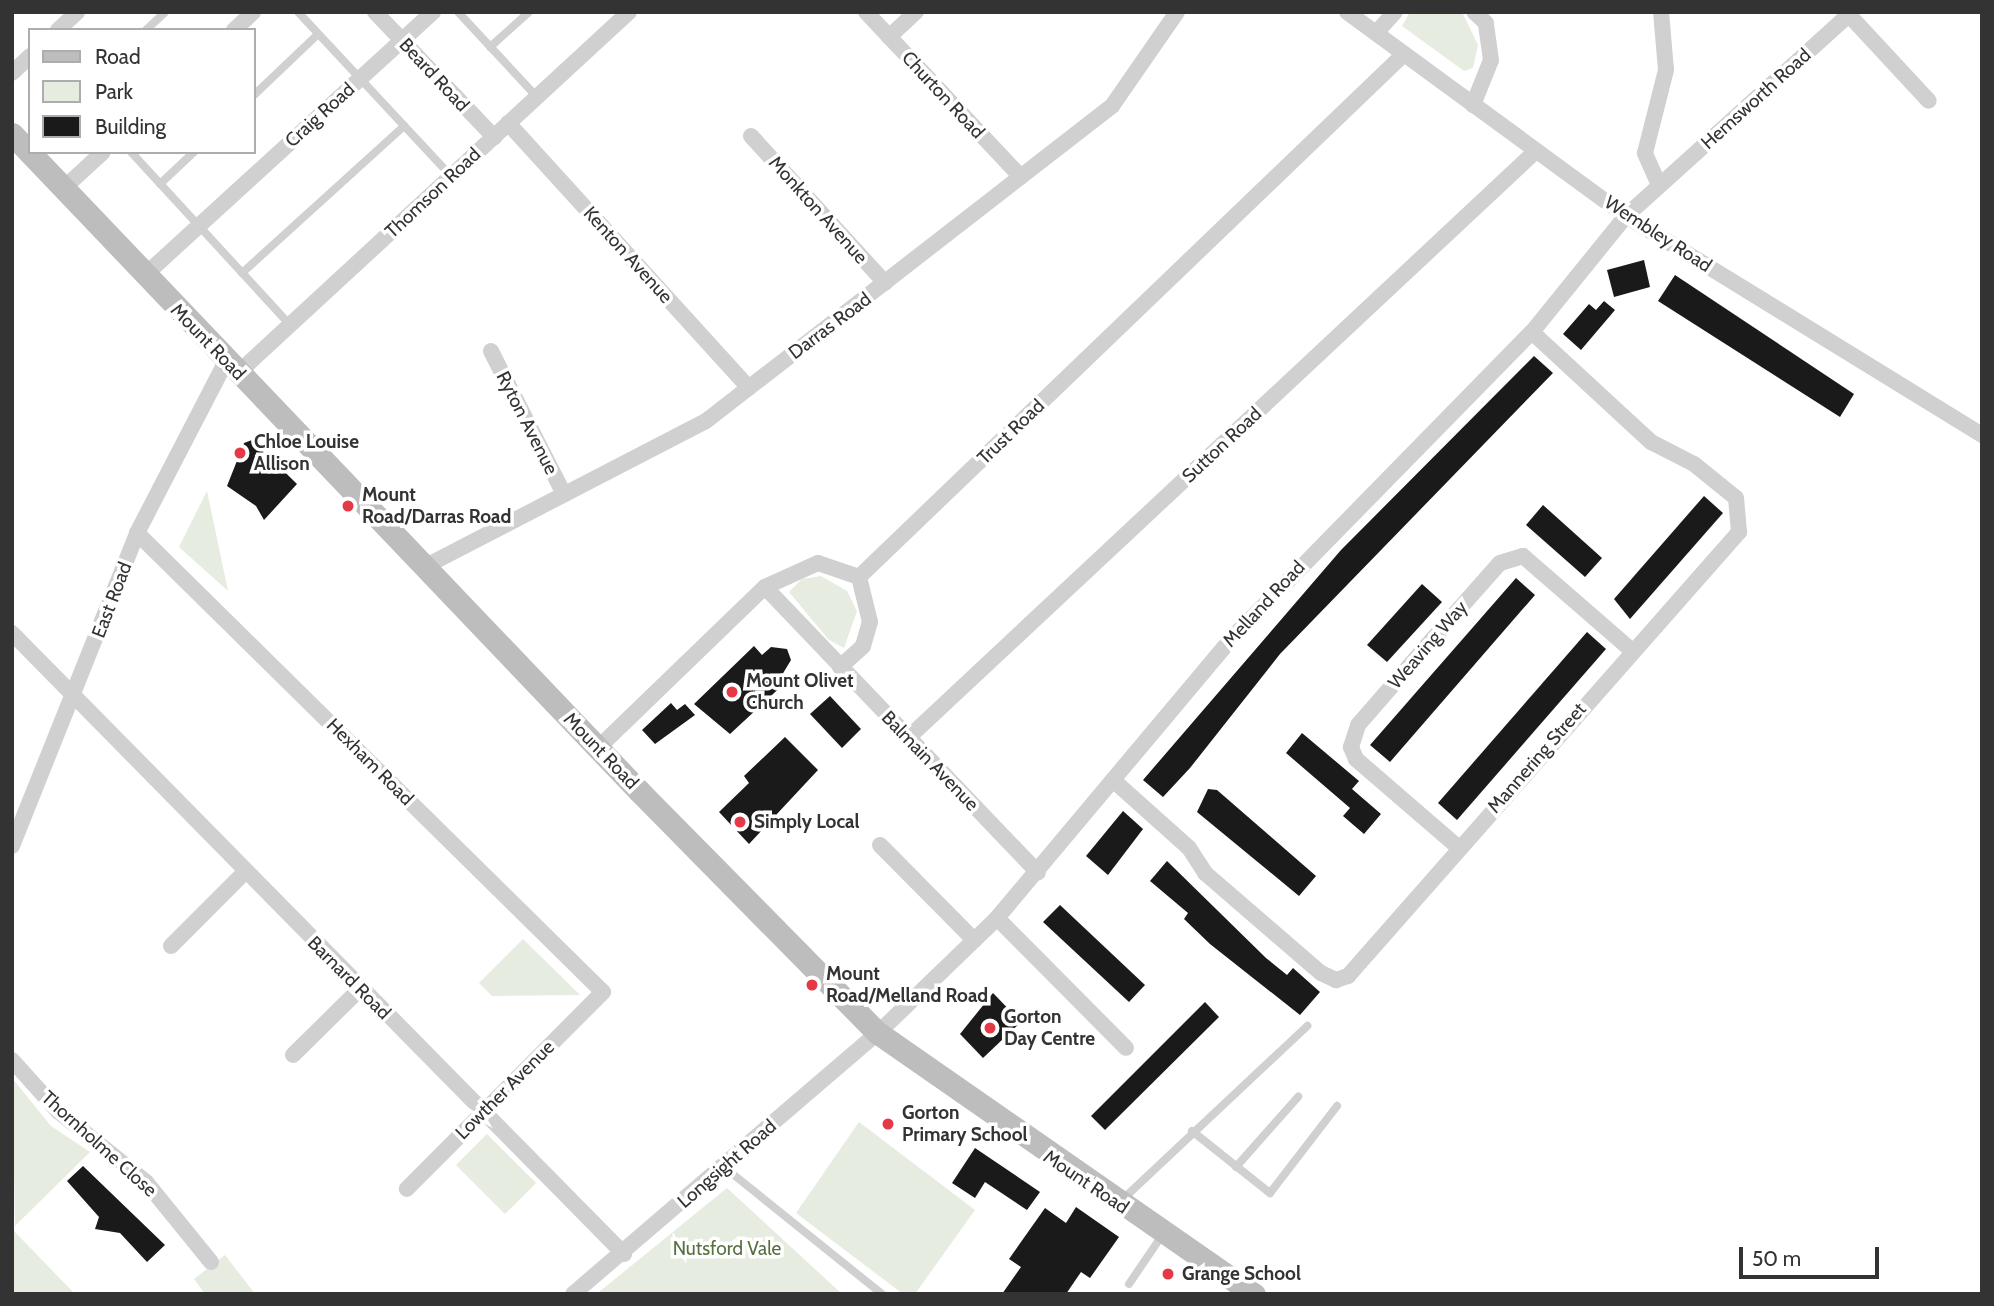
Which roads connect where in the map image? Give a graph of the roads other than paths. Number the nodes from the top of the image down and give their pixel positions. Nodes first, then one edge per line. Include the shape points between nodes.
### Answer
1 (77, 12) edge
2 (164, 12) edge
3 (253, 12) edge
4 (298, 12) edge
5 (375, 12) edge
6 (433, 12) edge
7 (458, 12) edge
8 (529, 12) edge
9 (629, 12) edge
10 (866, 12) edge
11 (916, 12) edge
12 (1177, 12) edge
13 (1347, 12) edge
14 (1395, 12) edge
15 (1474, 12) edge
16 (1661, 12) edge
17 (1851, 13) edge
18 (60, 28) edge
19 (148, 28) edge
20 (236, 28) edge
21 (1376, 33) junction
22 (318, 34) junction
23 (889, 37) junction
24 (402, 41) junction
25 (490, 47) junction
26 (1404, 54) junction
27 (28, 58) edge
28 (12, 73) edge
29 (360, 79) junction
30 (256, 93) edge
31 (537, 97) junction
32 (1929, 101) dead end
33 (1474, 105) junction
34 (508, 123) junction
35 (404, 126) junction
36 (12, 134) edge
37 (751, 136) dead end
38 (494, 137) junction
39 (28, 151) edge
40 (1536, 151) junction
41 (31, 154) edge
42 (101, 154) edge
43 (133, 154) edge
44 (192, 154) edge
45 (451, 176) junction
46 (1021, 177) junction
47 (160, 184) junction
48 (1659, 185) junction
49 (63, 189) junction
50 (1626, 216) junction
51 (199, 226) junction
52 (243, 274) junction
53 (145, 275) junction
54 (885, 284) junction
55 (290, 325) junction
56 (1532, 332) junction
57 (491, 351) dead end
58 (232, 367) junction
59 (749, 388) junction
60 (1982, 435) edge
61 (564, 494) junction
62 (138, 533) junction
63 (426, 566) junction
64 (859, 577) junction
65 (765, 587) junction
66 (12, 633) edge
67 (1631, 650) junction
68 (840, 667) junction
69 (74, 702) junction
70 (908, 738) junction
71 (597, 748) junction
72 (1113, 780) junction
73 (880, 845) dead end
74 (12, 846) edge
75 (1459, 848) junction
76 (244, 873) junction
77 (1038, 873) junction
78 (997, 918) junction
79 (974, 940) junction
80 (171, 946) dead end
81 (360, 989) junction
82 (603, 992) joint
83 (1307, 1026) dead end
84 (878, 1032) junction
85 (1126, 1048) dead end
86 (293, 1055) dead end
87 (12, 1060) edge
88 (1298, 1097) dead end
89 (1338, 1106) dead end
90 (482, 1111) junction
91 (1192, 1131) junction
92 (724, 1167) junction
93 (1236, 1167) junction
94 (407, 1189) dead end
95 (1119, 1204) junction
96 (1163, 1234) junction
97 (624, 1254) junction
98 (211, 1262) dead end
99 (1129, 1284) dead end
100 (573, 1294) edge
101 (881, 1294) edge
102 (1254, 1294) edge

1 - 18 street
2 - 19 lane
3 - 20 street
4 - 22 lane
5 - 24 street, Beard Road
6 - 24 street, Craig Road
7 - 25 lane
8 - 25 lane
9 - 31 street, Thomson Road
10 - 23 street, Churton Road
11 - 23 street
12 - 46 street, Darras Road via 1112,106
13 - 21 street, Wembley Road
14 - 21 street
15 - 33 street via 1486,23 1491,60
16 - 48 street via 1665,70 1645,153
17 - 32 street
17 - 48 street, Hemsworth Road
21 - 26 street, Wembley Road
22 - 29 lane
22 - 30 lane
23 - 46 street, Churton Road
24 - 29 street, Craig Road
24 - 38 street, Beard Road
25 - 31 lane
26 - 33 street, Wembley Road
26 - 64 street, Trust Road
27 - 28 street
29 - 35 lane
29 - 51 street, Craig Road
31 - 34 street, Thomson Road
33 - 40 street, Wembley Road
34 - 38 street, Thomson Road
34 - 59 street, Kenton Avenue
35 - 45 lane
35 - 52 lane
36 - 39 main road, Mount Road
37 - 54 street, Monkton Avenue
38 - 45 street, Thomson Road
40 - 50 street, Wembley Road
40 - 70 street, Sutton Road
41 - 49 main road, Mount Road
42 - 49 street
43 - 47 lane
44 - 47 lane
45 - 55 street, Thomson Road
46 - 54 street, Darras Road
47 - 51 lane
48 - 50 street, Melland Road
49 - 53 main road, Mount Road
50 - 56 street, Melland Road
50 - 60 street, Wembley Road
51 - 52 lane
51 - 53 street, Craig Road
52 - 55 lane
53 - 58 main road, Mount Road
54 - 59 street, Darras Road
55 - 58 street, Thomson Road
56 - 67 street, Mannering Street via 1651,442 1714,478 1742,513 1738,531
56 - 72 street, Melland Road via 1240,629
57 - 61 street, Ryton Avenue
58 - 62 street, East Road
58 - 63 main road, Mount Road
59 - 61 street, Darras Road via 706,421
61 - 63 street, Darras Road
62 - 69 street, East Road
62 - 82 street, Hexham Road
63 - 71 main road, Mount Road
64 - 65 street via 818,563
64 - 68 street via 870,622 863,646
65 - 68 street, Balmain Avenue
65 - 71 street
66 - 69 street, Barnard Road
67 - 75 street, Mannering Street
67 - 75 street, Weaving Way via 1523,556 1500,563 1444,626 1358,725 1351,747 1356,759
68 - 70 street, Balmain Avenue
69 - 74 street, East Road
69 - 76 street, Barnard Road
70 - 77 street, Balmain Avenue
71 - 84 main road, Mount Road
72 - 75 street, Mannering Street via 1189,848 1205,873 1336,980 1348,976
72 - 77 street, Melland Road
73 - 79 street
76 - 80 street
76 - 81 street, Barnard Road
77 - 78 street, Melland Road
78 - 79 street, Melland Road
78 - 85 street
79 - 84 street, Melland Road
81 - 86 street
81 - 90 street, Barnard Road
82 - 90 street, Lowther Avenue
83 - 91 lane
84 - 92 street, Longsight Road
84 - 95 main road, Mount Road
87 - 98 street, Thornholme Close via 58,1111 146,1182
88 - 93 lane
89 - 93 lane via 1270,1193
90 - 94 street, Lowther Avenue
90 - 97 street, Barnard Road
91 - 93 lane
91 - 95 lane
92 - 97 street, Longsight Road
92 - 101 lane
95 - 96 main road, Mount Road
96 - 99 lane
96 - 102 main road, Mount Road
97 - 100 street, Longsight Road

